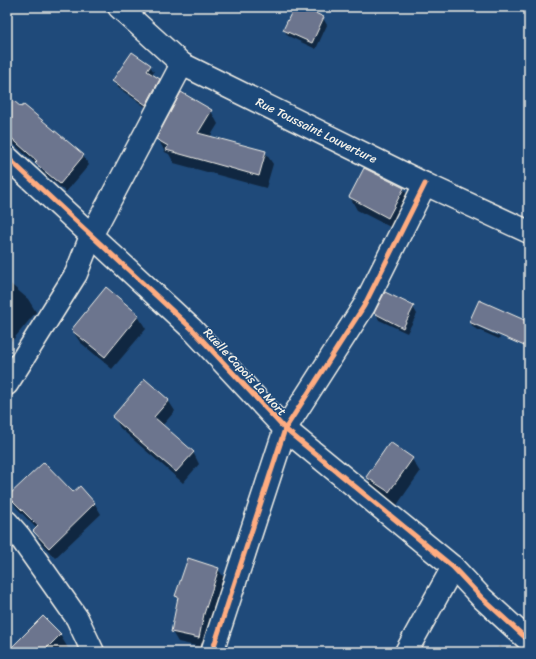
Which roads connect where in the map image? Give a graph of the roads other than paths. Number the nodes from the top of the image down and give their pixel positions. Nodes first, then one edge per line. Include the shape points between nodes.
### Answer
1 (119, 7) edge
2 (182, 64) junction
3 (7, 157) edge
4 (425, 184) junction
5 (529, 232) edge
6 (91, 236) junction
7 (7, 384) edge
8 (285, 429) junction
9 (7, 522) edge
10 (453, 567) junction
11 (529, 641) edge
12 (93, 652) edge
13 (212, 652) edge
14 (406, 652) edge

1 - 2 street, Rue Toussaint Louverture
2 - 4 street, Rue Toussaint Louverture
2 - 6 street
3 - 6 street, Ruelle Capois La Mort
4 - 5 street, Rue Toussaint Louverture
4 - 8 street via 364,306
6 - 7 street via 76,274
6 - 8 street, Ruelle Capois La Mort via 192,329
8 - 10 street, Ruelle Capois La Mort
8 - 13 street
9 - 12 street via 77,618
10 - 11 street, Ruelle Capois La Mort
10 - 14 street

